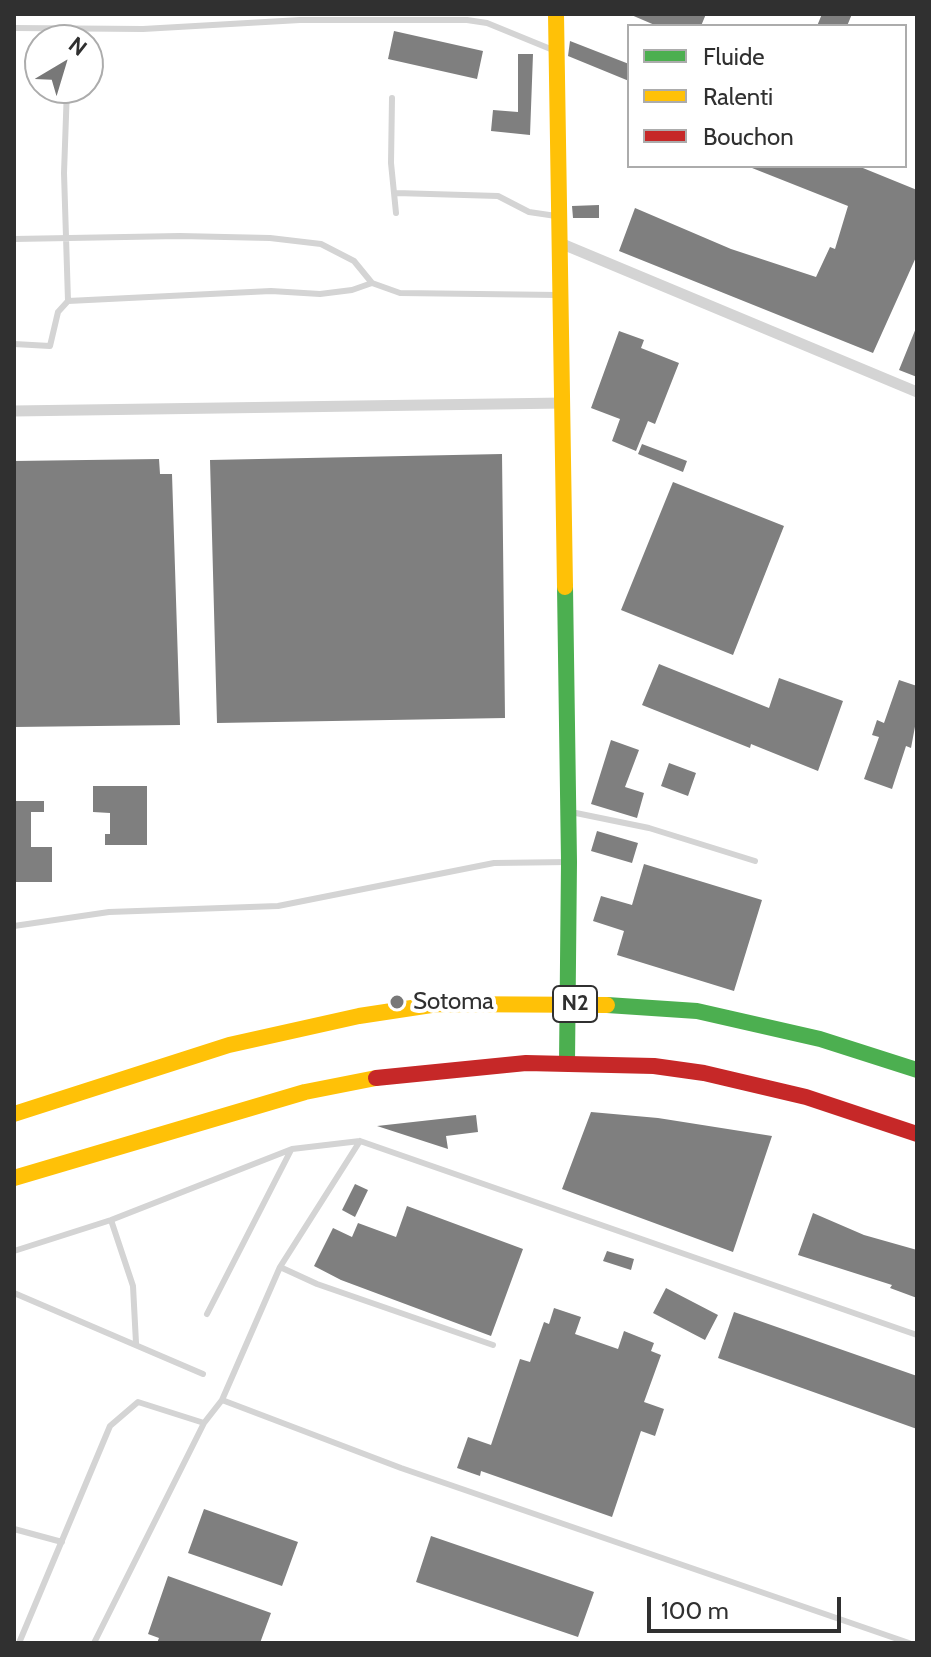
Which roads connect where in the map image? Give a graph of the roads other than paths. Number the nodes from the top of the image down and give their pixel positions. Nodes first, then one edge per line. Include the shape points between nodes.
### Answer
1 (556, 14) edge
2 (14, 28) edge
3 (556, 51) junction
4 (392, 98) dead end
5 (67, 104) edge
6 (396, 193) junction
7 (396, 213) dead end
8 (560, 216) junction
9 (14, 239) edge
10 (65, 240) junction
11 (560, 243) junction
12 (372, 283) junction
13 (561, 295) junction
14 (68, 301) junction
15 (14, 344) edge
16 (917, 392) edge
17 (564, 403) junction
18 (14, 411) edge
19 (568, 812) junction
20 (755, 861) dead end
21 (569, 862) junction
22 (14, 926) edge
23 (567, 1003) junction
24 (567, 1062) junction
25 (917, 1070) edge
26 (14, 1114) edge
27 (917, 1134) edge
28 (360, 1141) junction
29 (292, 1149) junction
30 (14, 1178) edge
31 (111, 1220) junction
32 (14, 1251) edge
33 (280, 1267) junction
34 (14, 1293) edge
35 (207, 1314) dead end
36 (917, 1335) edge
37 (136, 1343) junction
38 (493, 1345) dead end
39 (203, 1374) dead end
40 (222, 1400) junction
41 (204, 1423) junction
42 (14, 1529) edge
43 (62, 1542) junction
44 (19, 1643) edge
45 (94, 1643) edge
46 (907, 1643) edge

1 - 3 main road
2 - 3 lane via 467,20
3 - 8 main road
4 - 6 lane
5 - 10 lane
6 - 7 lane
6 - 8 lane via 498,196 529,212
8 - 11 main road
9 - 10 lane
10 - 12 lane via 270,238 321,244 354,261
10 - 14 lane
11 - 13 main road
11 - 16 street
12 - 13 lane via 400,293
12 - 14 lane via 320,294 257,291
13 - 17 main road
14 - 15 lane via 58,312 50,346
17 - 18 street
17 - 19 main road
19 - 20 lane via 626,822
19 - 21 main road
21 - 22 lane via 494,863 278,906 109,912
21 - 23 main road
23 - 24 main road
23 - 25 main road, N2 via 733,1017
23 - 26 main road, N2 via 438,1004 293,1030 229,1045
24 - 27 main road via 704,1073 806,1097
24 - 30 main road via 407,1074 305,1092
28 - 29 lane
28 - 33 lane
28 - 36 lane
29 - 31 lane
29 - 35 lane
31 - 32 lane
31 - 37 lane via 133,1286
33 - 38 lane
33 - 40 lane
34 - 37 lane
37 - 39 lane
40 - 41 lane
40 - 46 lane
41 - 43 lane via 148,1402 132,1406 110,1426
41 - 45 lane
42 - 43 lane
43 - 44 lane

